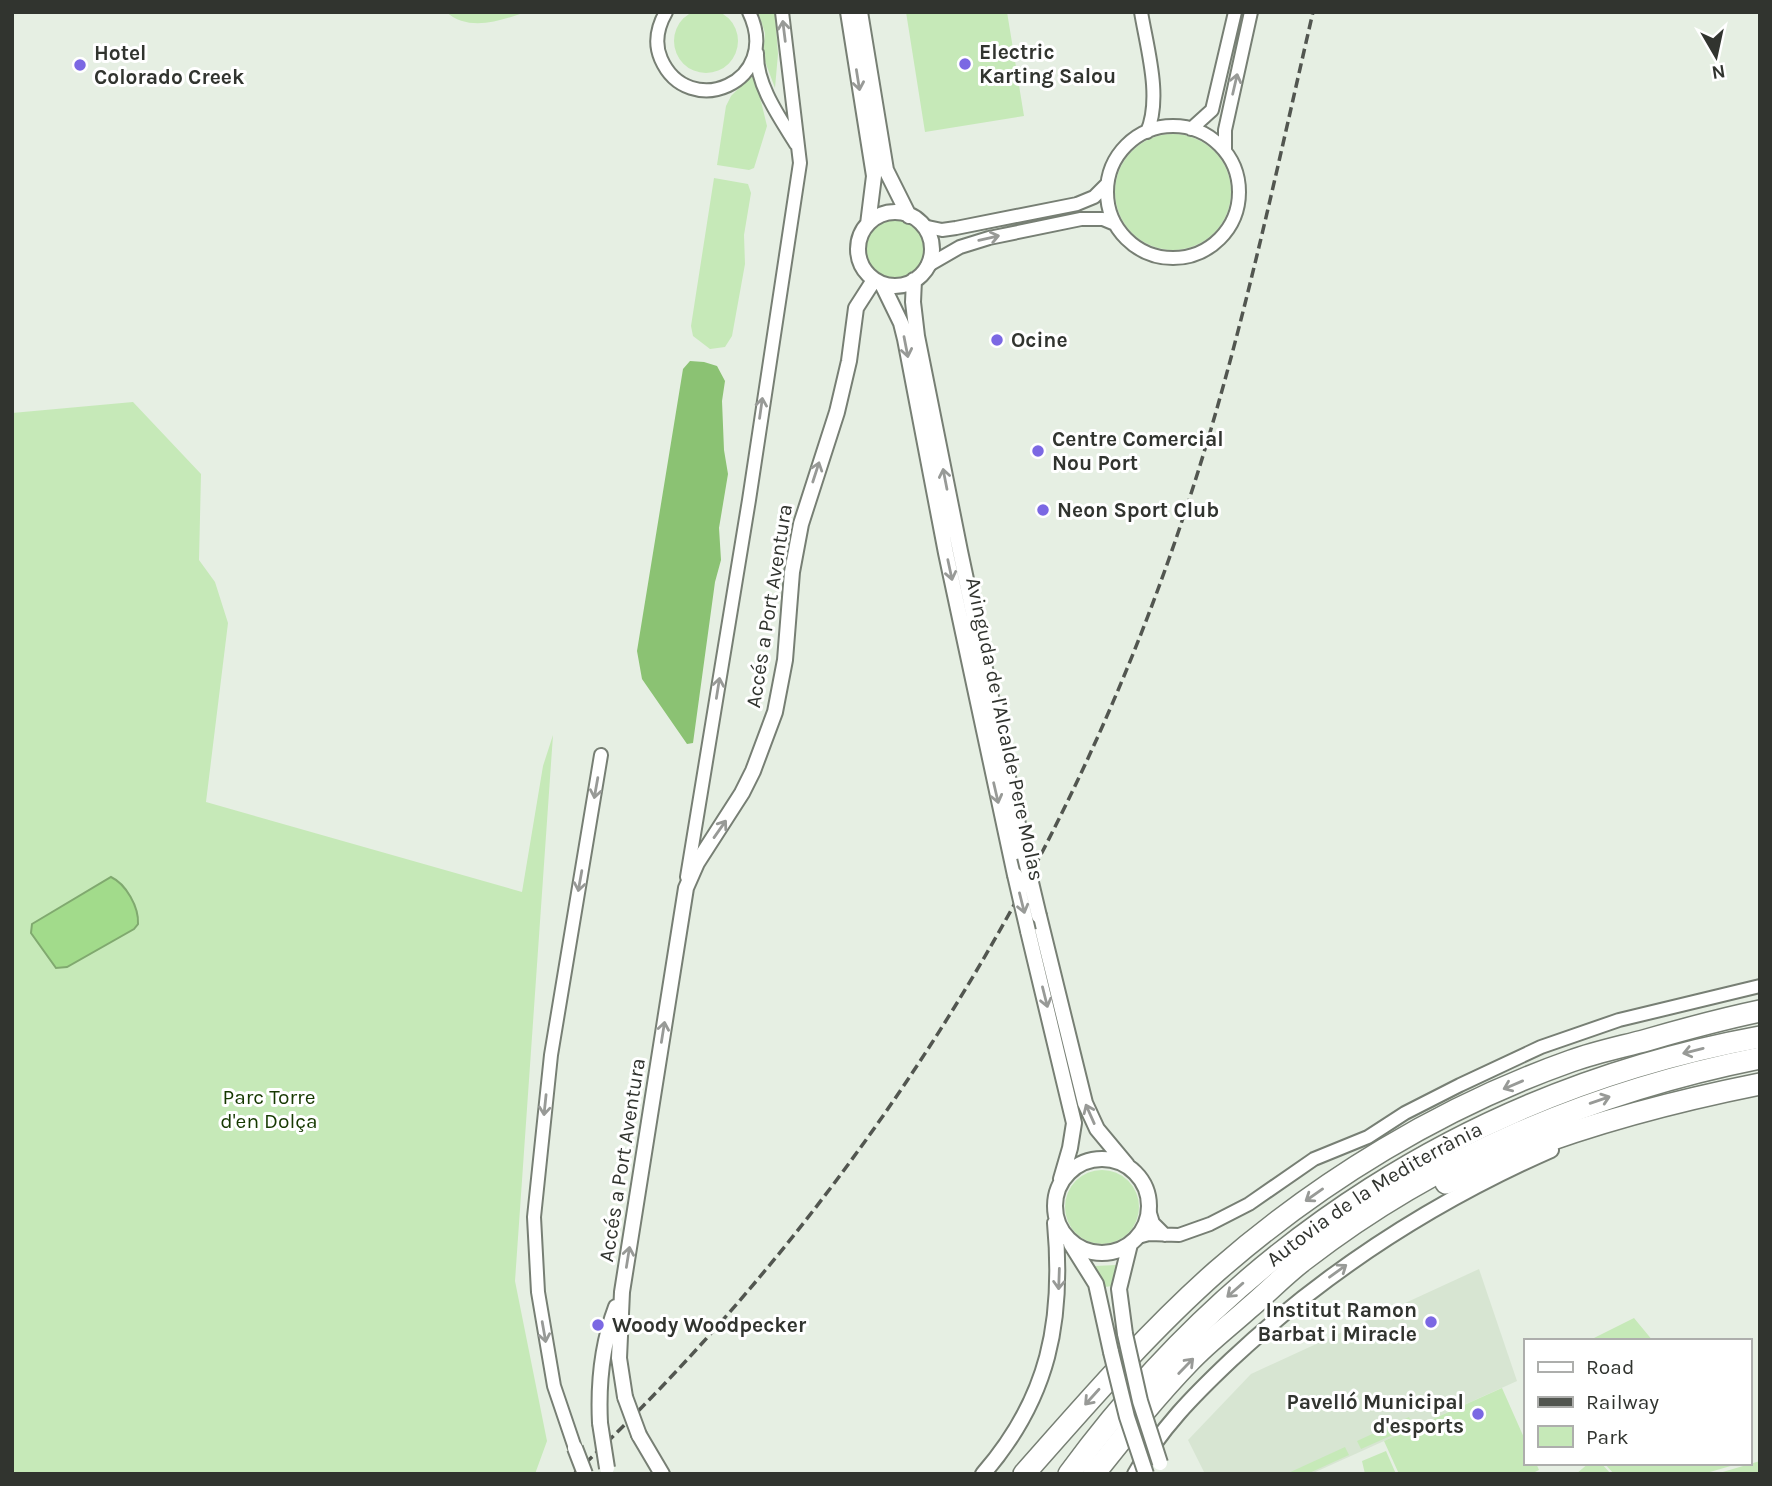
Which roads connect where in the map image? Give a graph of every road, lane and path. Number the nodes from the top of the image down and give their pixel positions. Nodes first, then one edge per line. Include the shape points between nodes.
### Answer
1 (666, 12) edge
2 (749, 12) edge
3 (782, 12) edge
4 (848, 12) edge
5 (860, 12) edge
6 (1141, 12) edge
7 (1235, 12) edge
8 (1251, 12) edge
9 (757, 41) junction
10 (1155, 102) junction
11 (1176, 127) junction
12 (1191, 129) junction
13 (1147, 132) junction
14 (798, 147) junction
15 (1225, 151) junction
16 (1107, 184) junction
17 (909, 216) junction
18 (868, 224) junction
19 (1115, 225) junction
20 (923, 226) junction
21 (927, 266) junction
22 (914, 280) junction
23 (878, 282) junction
24 (601, 755) dead end
25 (686, 888) junction
26 (1760, 986) edge
27 (1760, 1011) edge
28 (1760, 1037) edge
29 (1647, 1040) junction
30 (1760, 1058) edge
31 (1760, 1084) edge
32 (1616, 1121) junction
33 (1468, 1132) junction
34 (1130, 1168) junction
35 (1060, 1183) junction
36 (1149, 1210) junction
37 (1054, 1211) junction
38 (1165, 1235) junction
39 (1068, 1240) junction
40 (1134, 1241) junction
41 (1303, 1261) junction
42 (622, 1292) junction
43 (575, 1448) joint
44 (1162, 1468) edge
45 (608, 1471) edge
46 (584, 1474) edge
47 (662, 1474) edge
48 (983, 1474) edge
49 (1024, 1474) edge
50 (1069, 1474) edge
51 (1094, 1474) edge
52 (1135, 1474) edge
53 (1146, 1474) edge

1 - 9 street via 658,31 660,55 674,78 685,85 720,88 739,79 749,68
2 - 9 street
14 -> 3 street, Accés a Port Aventura
4 -> 18 street via 874,176
5 - 17 street via 886,170
6 - 10 street
7 - 12 street via 1215,102
15 -> 8 street via 1225,130
9 - 14 street via 757,63 772,105
10 - 11 street
10 - 13 street
11 - 12 street
11 - 13 street
12 - 15 street
13 - 16 street via 1118,156
25 -> 14 street, Accés a Port Aventura via 800,163
15 - 19 street via 1238,180 1238,202 1232,222 1209,248 1182,258 1159,257 1129,242
16 - 19 street
16 - 20 street via 1094,197 1077,204 956,229
17 - 18 street via 891,213
17 - 20 street
18 - 23 street via 858,251 864,269
21 -> 19 street via 960,247 989,238 1082,219 1103,219
20 - 21 street via 931,246
21 - 22 street
22 - 23 street via 902,285
34 -> 22 street, Avinguda de l'Alcalde Pere Molas, bridge via 1097,1129 1085,1103 1039,916 917,336
25 -> 23 street, Accés a Port Aventura via 742,793 775,712 801,524 842,393 856,308
23 -> 35 street, Avinguda de l'Alcalde Pere Molas, bridge via 905,339 1015,874 1074,1123
24 -> 43 street via 551,1055 534,1217 538,1292 551,1373
42 -> 25 street, Accés a Port Aventura
26 - 38 street via 1619,1020 1541,1047 1438,1096 1368,1137 1314,1159 1249,1204 1210,1224
27 - 29 highway
28 -> 33 highway, Autovia de la Mediterrània via 1613,1074
29 - 33 highway via 1486,1115
29 -> 49 highway via 1570,1061 1493,1093 1407,1136 1314,1195 1187,1299
41 -> 30 highway, Autovia de la Mediterrània via 1406,1190 1521,1131 1640,1087
31 - 32 highway
32 - 41 highway via 1465,1174
52 -> 32 street via 1182,1408 1250,1342 1336,1272 1453,1197
33 -> 50 highway, Autovia de la Mediterrània via 1347,1204 1246,1280 1155,1368
34 - 35 street via 1105,1159 1092,1160 1079,1165
34 - 36 street via 1143,1182
35 - 37 street
36 - 38 street via 1153,1223
36 - 40 street via 1146,1225
37 - 39 street
37 -> 48 street via 1059,1268 1050,1349 1020,1423
38 - 40 street via 1149,1234
39 - 40 street via 1098,1254 1120,1250
39 - 53 street, bridge via 1096,1284 1126,1417
40 - 44 street, bridge via 1119,1289 1140,1401
51 -> 41 highway, Autovia de la Mediterrània via 1192,1359
42 - 45 street, bridge via 607,1331 600,1387
42 - 47 street, Accés a Port Aventura, bridge via 619,1358 625,1397 639,1435
43 - 46 street, bridge

